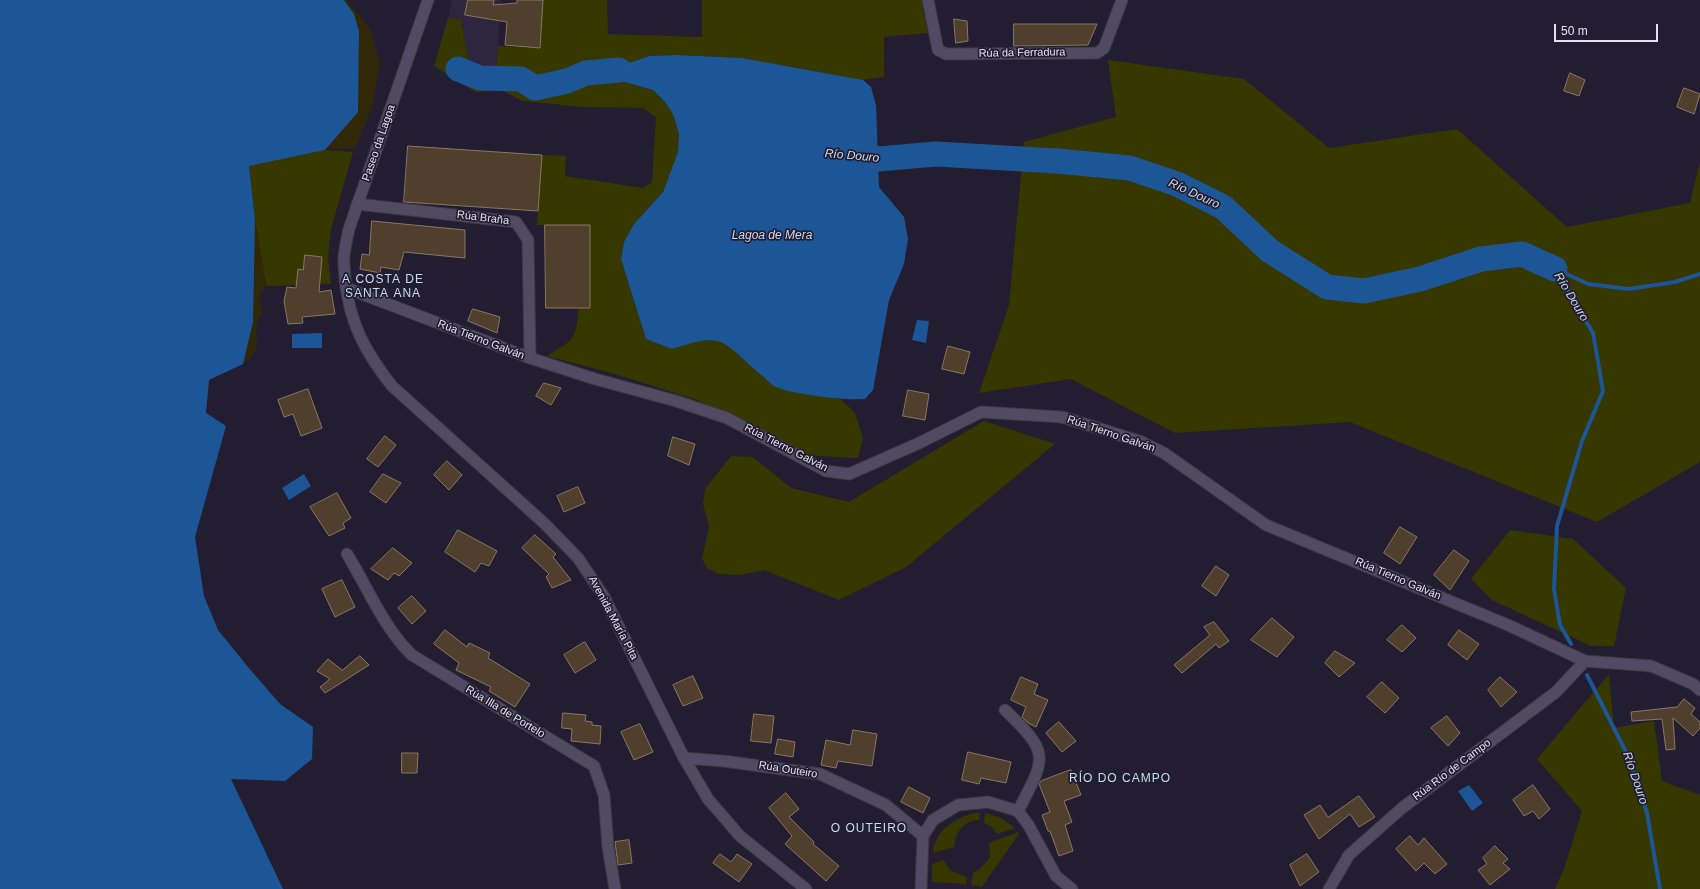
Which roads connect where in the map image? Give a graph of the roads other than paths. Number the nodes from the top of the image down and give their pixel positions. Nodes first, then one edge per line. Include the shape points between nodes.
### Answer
1 (428, 0) edge
2 (928, 0) edge
3 (1122, 0) edge
4 (357, 204) junction
5 (346, 288) junction
6 (530, 358) junction
7 (347, 554) dead end
8 (1585, 661) junction
9 (1700, 690) edge
10 (1005, 710) dead end
11 (684, 758) junction
12 (1018, 811) junction
13 (923, 836) junction
14 (615, 889) edge
15 (806, 889) edge
16 (921, 889) edge
17 (1072, 889) edge
18 (1329, 889) edge

1 - 4 street, Paseo da Lagoa
2 - 3 street, Rúa da Ferradura via 938,50 954,54 1097,52 1104,48
4 - 5 street, Paseo da Lagoa via 344,258
4 - 6 street, Rúa Braña via 516,222 528,240
5 - 6 street, Rúa Tierno Galván
5 - 11 street, Avenida María Pita via 354,324 363,344 374,364 392,386 545,524 578,558 592,577
6 - 8 street, Rúa Tierno Galván via 727,418 826,471 849,474 981,412 1062,416 1142,442 1164,453 1266,525 1508,625
7 - 14 street, Rúa Illa de Portelo via 380,614 399,642 412,654 594,766 604,795 608,848
8 - 9 street, Rúa Tierno Galván via 1652,666 1693,684
8 - 18 street, Rúa Río de Campo via 1556,692 1402,808 1350,855
10 - 12 street via 1029,734 1039,751 1040,764
11 - 13 street, Rúa Outeiro via 820,774 886,805
11 - 15 street, Avenida María Pita via 708,799 740,836
12 - 13 street via 988,802 958,805 933,820
12 - 17 street via 1056,876
13 - 16 street

